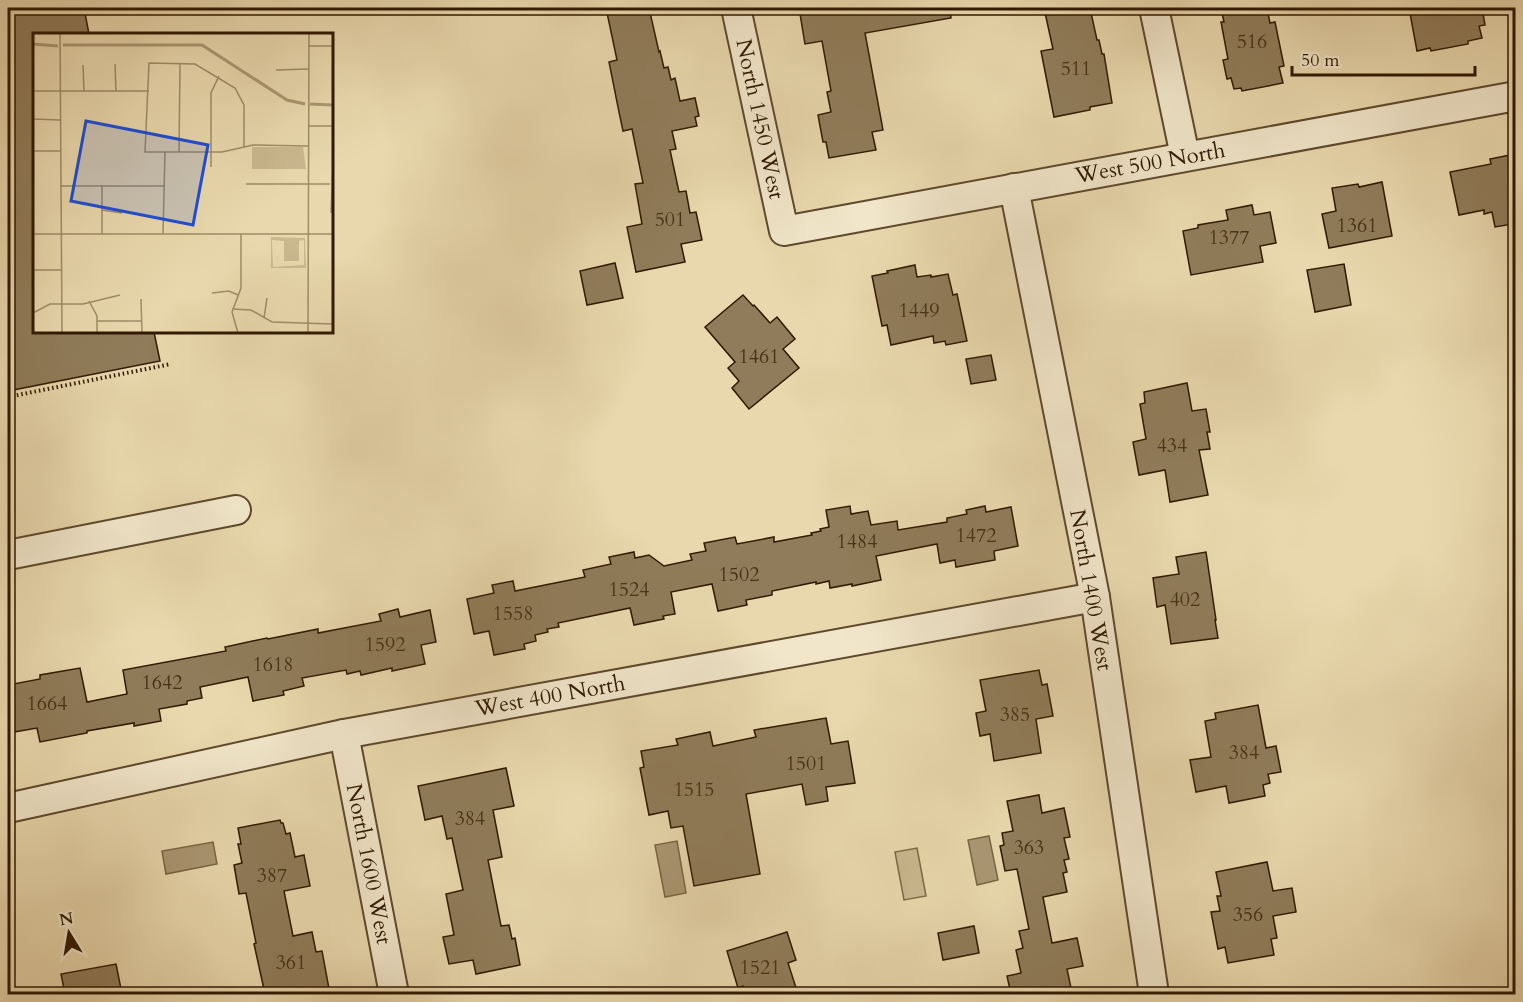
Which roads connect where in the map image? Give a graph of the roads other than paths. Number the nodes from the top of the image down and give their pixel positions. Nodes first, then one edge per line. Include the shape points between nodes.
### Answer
1 (736, 8) edge
2 (1155, 8) edge
3 (1515, 96) edge
4 (1185, 156) junction
5 (1014, 188) junction
6 (784, 231) joint
7 (236, 510) dead end
8 (9, 549) edge
9 (1095, 597) junction
10 (344, 734) junction
11 (8, 808) edge
12 (394, 994) edge
13 (1154, 994) edge

1 - 6 street, North 1450 West
2 - 4 street
3 - 4 street, West 500 North
4 - 5 street, West 500 North
5 - 6 street, West 500 North
5 - 9 street, North 1400 West
7 - 8 street
9 - 10 street, West 400 North
9 - 13 street, North 1400 West
10 - 11 street, West 400 North
10 - 12 street, North 1600 West

